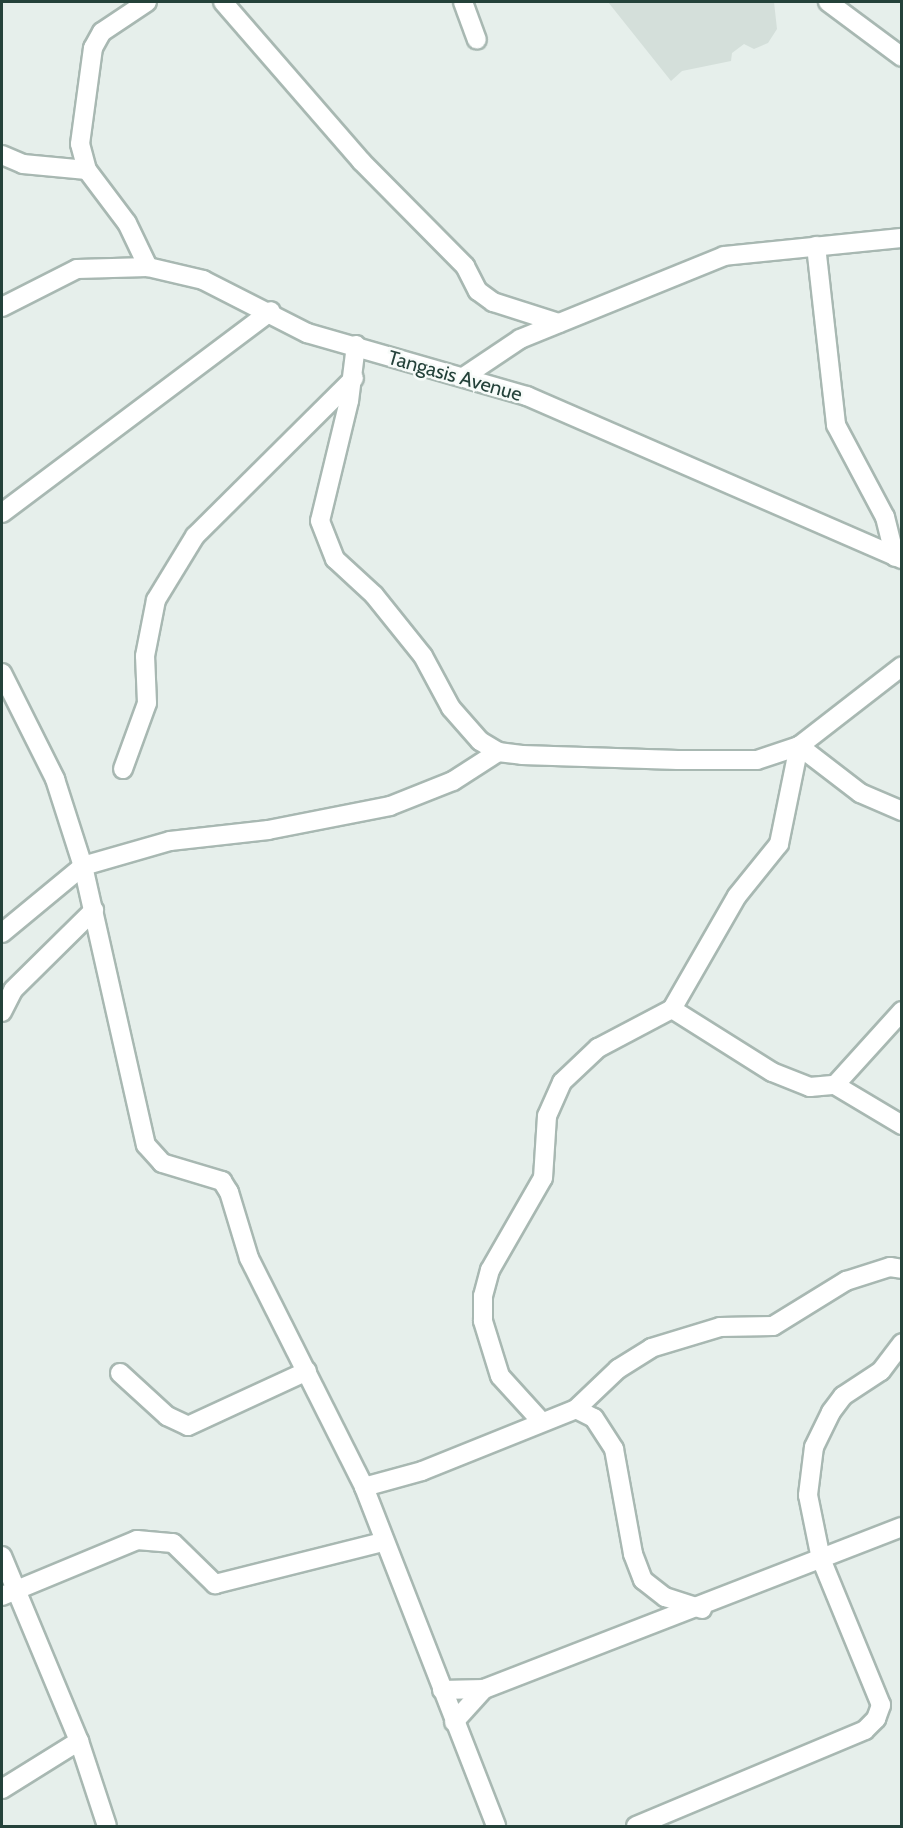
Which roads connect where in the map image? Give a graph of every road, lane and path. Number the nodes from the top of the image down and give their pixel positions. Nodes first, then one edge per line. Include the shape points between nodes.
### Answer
1 (223, 2) edge
2 (463, 2) edge
3 (828, 2) edge
4 (844, 2) edge
5 (149, 3) edge
6 (850, 20) junction
7 (477, 40) dead end
8 (902, 57) edge
9 (2, 155) edge
10 (87, 170) junction
11 (902, 238) edge
12 (816, 246) junction
13 (148, 267) junction
14 (2, 307) edge
15 (271, 311) junction
16 (559, 323) junction
17 (356, 345) junction
18 (465, 376) junction
19 (354, 378) junction
20 (2, 513) edge
21 (898, 558) edge
22 (902, 666) edge
23 (2, 673) edge
24 (799, 746) junction
25 (498, 752) junction
26 (123, 769) dead end
27 (902, 812) edge
28 (83, 866) junction
29 (94, 910) junction
30 (3, 930) edge
31 (672, 1009) junction
32 (902, 1011) edge
33 (2, 1012) edge
34 (835, 1084) junction
35 (902, 1125) edge
36 (902, 1269) edge
37 (902, 1343) edge
38 (307, 1371) junction
39 (120, 1373) dead end
40 (576, 1409) junction
41 (540, 1420) junction
42 (364, 1487) junction
43 (902, 1527) edge
44 (382, 1542) junction
45 (2, 1556) edge
46 (821, 1559) junction
47 (9, 1592) edge
48 (702, 1609) junction
49 (484, 1689) junction
50 (442, 1690) junction
51 (454, 1722) junction
52 (79, 1741) junction
53 (2, 1789) edge
54 (107, 1827) edge
55 (496, 1827) edge
56 (636, 1827) edge

1 - 16 street via 361,161 465,266 478,291 493,302
2 - 7 street
3 - 6 street
4 - 6 street
5 - 10 street via 102,32 93,48 80,144
6 - 8 street
9 - 10 street via 23,164
10 - 13 street via 127,223
11 - 12 street
12 - 16 street via 724,256
12 - 21 street via 836,425 885,518
13 - 14 street, Tangasis Avenue via 77,269
13 - 15 street, Tangasis Avenue via 203,280
15 - 17 street, Tangasis Avenue via 307,333
15 - 20 street
16 - 18 street via 520,339
17 - 18 street, Tangasis Avenue
17 - 19 street
18 - 21 street, Tangasis Avenue via 527,396
19 - 25 street via 320,521 335,559 374,595 423,656 451,708 480,741
19 - 26 street via 195,536 156,600 145,656 147,703
22 - 24 street
23 - 28 street via 55,779
24 - 25 street via 748,760
24 - 27 street via 861,792
24 - 31 street via 779,844 737,896
25 - 28 street via 453,781 390,807 268,830 170,841
28 - 29 street
28 - 30 street
29 - 33 street via 13,990
29 - 38 street via 146,1145 162,1163 222,1181 249,1258
31 - 34 street via 772,1072 810,1087
31 - 41 street via 598,1048 562,1082 547,1116 543,1178 490,1270 483,1321 500,1376
32 - 34 street
34 - 35 street
36 - 40 street via 890,1267 846,1281 773,1326 720,1327 651,1348 618,1369
37 - 46 street via 881,1371 843,1396 814,1446 808,1495
38 - 39 street via 188,1426 167,1416
38 - 42 street via 344,1457
40 - 41 street
40 - 48 street via 594,1418 614,1449 633,1554 643,1580 665,1598
41 - 42 street via 475,1451
42 - 44 street
43 - 46 street
44 - 47 street via 215,1584 173,1543 137,1540
44 - 50 street
45 - 47 street
46 - 48 street
46 - 56 street via 879,1696 876,1719 865,1730
47 - 52 street
48 - 49 street
49 - 50 street
49 - 51 street
50 - 51 street
51 - 55 street
52 - 53 street
52 - 54 street

